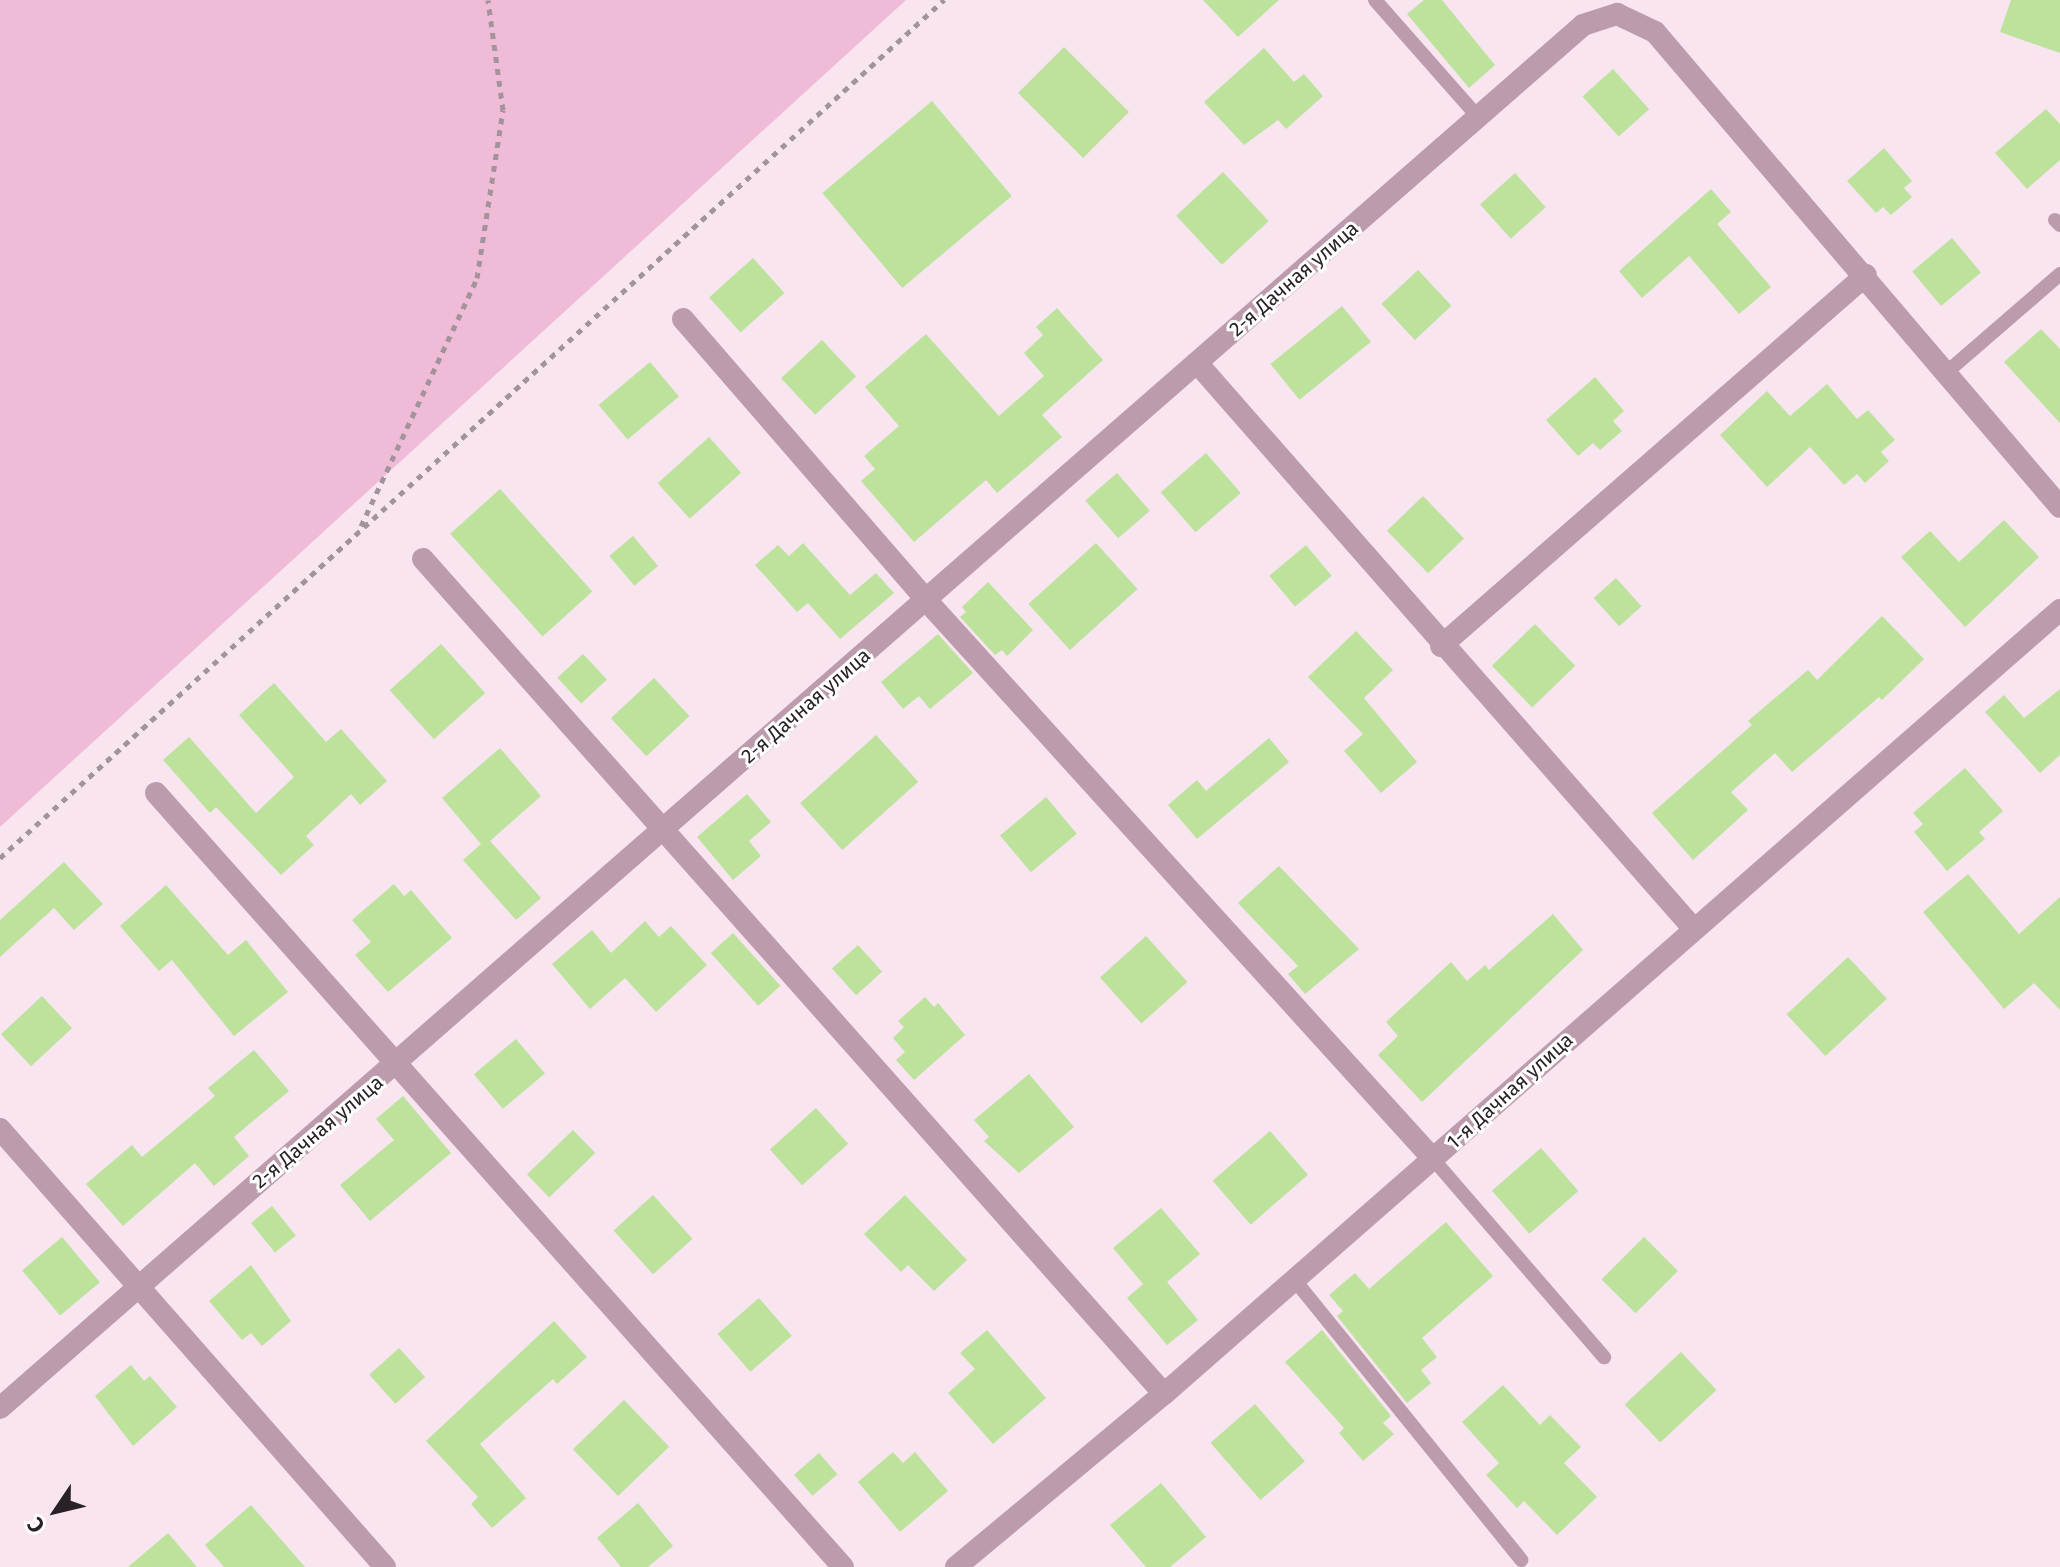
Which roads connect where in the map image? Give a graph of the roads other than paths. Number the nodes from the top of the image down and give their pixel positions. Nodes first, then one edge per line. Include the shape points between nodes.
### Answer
1 (1375, 0) edge
2 (1478, 117) junction
3 (2060, 274) edge
4 (1866, 275) junction
5 (683, 319) dead end
6 (1198, 364) junction
7 (1947, 372) junction
8 (2060, 507) edge
9 (423, 559) dead end
10 (926, 600) junction
11 (2060, 610) edge
12 (1441, 646) junction
13 (156, 793) dead end
14 (663, 830) junction
15 (1693, 928) junction
16 (397, 1064) junction
17 (0, 1129) edge
18 (1433, 1159) junction
19 (1293, 1278) junction
20 (137, 1286) junction
21 (1604, 1357) dead end
22 (1164, 1394) junction
23 (0, 1408) edge
24 (1521, 1560) dead end
25 (385, 1567) edge
26 (843, 1567) edge
27 (956, 1567) edge

1 - 2 lane
2 - 4 street, 2-я Дачная улица via 1583,25 1617,14 1655,32
2 - 6 street, 2-я Дачная улица
3 - 7 lane
4 - 7 street
4 - 12 street
5 - 10 street
6 - 10 street, 2-я Дачная улица
6 - 12 street
7 - 8 street
9 - 14 street
10 - 14 street, 2-я Дачная улица
10 - 18 street
11 - 15 street, 1-я Дачная улица
12 - 15 street
13 - 16 street
14 - 16 street, 2-я Дачная улица
14 - 22 street
15 - 18 street, 1-я Дачная улица
16 - 20 street, 2-я Дачная улица
16 - 26 street
17 - 20 street
18 - 19 street, 1-я Дачная улица
18 - 21 lane
19 - 22 street, 1-я Дачная улица
19 - 24 lane
20 - 23 street, 2-я Дачная улица
20 - 25 street
22 - 27 street, 1-я Дачная улица

